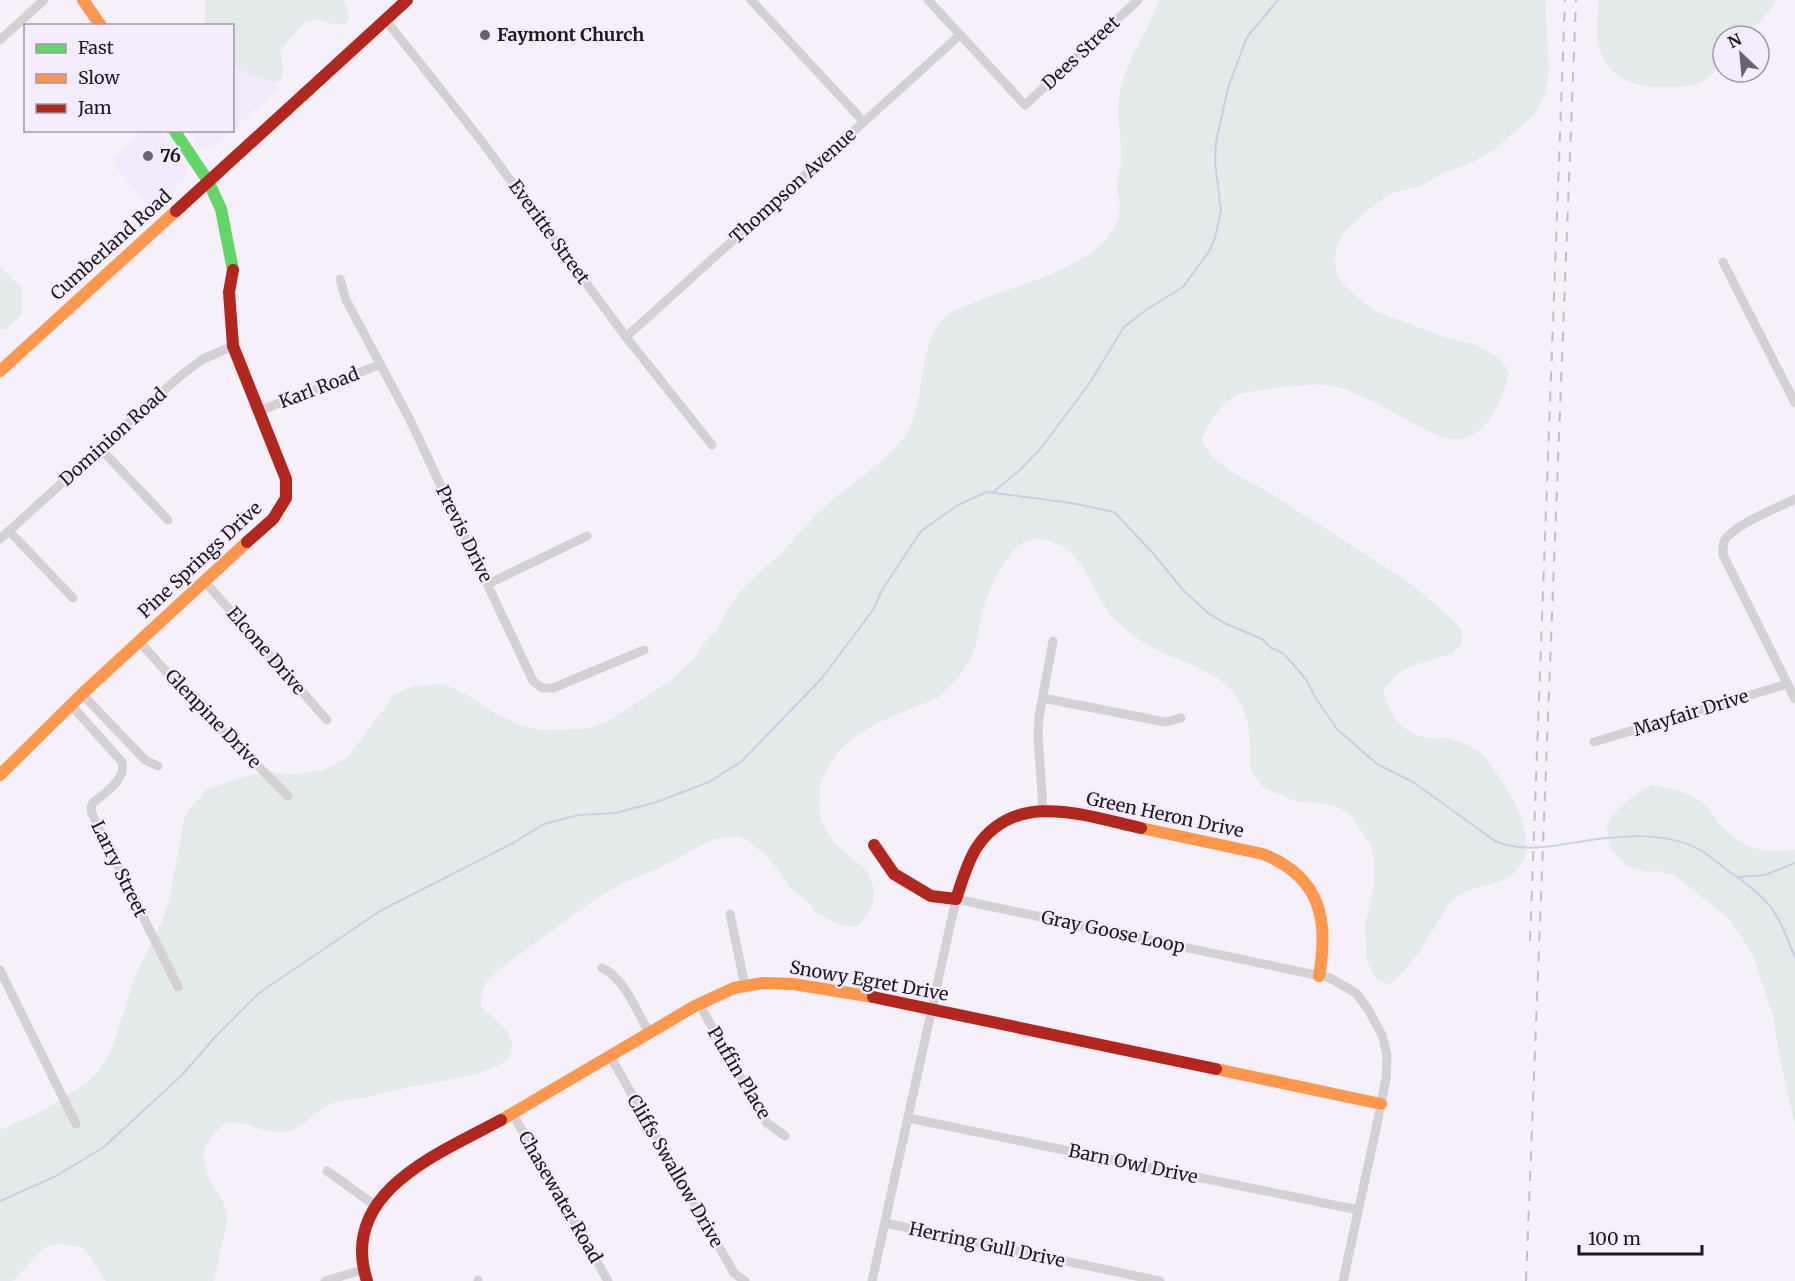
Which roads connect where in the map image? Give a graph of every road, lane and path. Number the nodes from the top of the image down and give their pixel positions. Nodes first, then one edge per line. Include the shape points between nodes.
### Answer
1 (44, 0) edge
2 (83, 0) edge
3 (407, 0) edge
4 (751, 0) edge
5 (928, 0) edge
6 (1138, 0) edge
7 (386, 19) junction
8 (100, 24) edge
9 (960, 35) junction
10 (0, 40) edge
11 (864, 122) junction
12 (175, 132) edge
13 (208, 181) junction
14 (1724, 262) dead end
15 (340, 279) dead end
16 (626, 337) junction
17 (233, 346) junction
18 (380, 364) junction
19 (0, 371) edge
20 (1795, 403) edge
21 (259, 411) junction
22 (712, 445) dead end
23 (100, 448) junction
24 (1795, 499) edge
25 (168, 520) dead end
26 (9, 531) junction
27 (587, 536) dead end
28 (0, 539) edge
29 (205, 582) junction
30 (488, 584) junction
31 (73, 598) dead end
32 (139, 641) junction
33 (1053, 641) dead end
34 (644, 650) dead end
35 (1787, 684) junction
36 (82, 694) junction
37 (1043, 698) junction
38 (1795, 699) edge
39 (71, 705) junction
40 (1181, 718) dead end
41 (327, 720) dead end
42 (1594, 741) dead end
43 (158, 766) dead end
44 (0, 775) edge
45 (288, 796) dead end
46 (1043, 810) junction
47 (874, 845) dead end
48 (956, 899) junction
49 (730, 914) dead end
50 (602, 968) dead end
51 (0, 970) edge
52 (1319, 976) junction
53 (745, 986) junction
54 (178, 987) dead end
55 (699, 1004) junction
56 (932, 1010) junction
57 (649, 1033) junction
58 (610, 1056) junction
59 (1381, 1104) junction
60 (512, 1113) junction
61 (908, 1118) junction
62 (76, 1124) dead end
63 (785, 1136) dead end
64 (327, 1171) dead end
65 (376, 1206) junction
66 (1358, 1210) junction
67 (885, 1223) junction
68 (364, 1276) edge
69 (325, 1281) edge
70 (608, 1281) edge
71 (745, 1281) edge
72 (872, 1281) edge
73 (1160, 1281) edge
74 (1342, 1281) edge

1 - 10 street
2 - 8 street
3 - 7 street, Cumberland Road
4 - 11 street
5 - 9 street
6 - 9 street, Dees Street via 1025,105
7 - 13 street, Cumberland Road
7 - 16 street, Everitte Street
9 - 11 street, Thompson Avenue
11 - 16 street, Thompson Avenue
12 - 13 street, Pine Springs Drive
13 - 17 street, Pine Springs Drive via 221,209 232,268 229,292
13 - 19 street, Cumberland Road
14 - 20 street
15 - 18 street, Previs Drive via 346,300
16 - 22 street, Everitte Street
17 - 21 street, Pine Springs Drive
17 - 23 street, Dominion Road via 192,366
18 - 21 street, Karl Road
18 - 30 street, Previs Drive
21 - 29 street, Pine Springs Drive via 286,479 286,498 273,519
23 - 25 street
23 - 26 street, Dominion Road
24 - 35 street via 1743,526 1723,544 1723,555
26 - 28 street, Dominion Road
26 - 31 street
27 - 30 street
29 - 32 street, Pine Springs Drive
29 - 41 street, Elcone Drive
30 - 34 street, Previs Drive via 533,681 542,688 553,688
32 - 36 street, Pine Springs Drive
32 - 45 street, Glenpine Drive
33 - 37 street
35 - 38 street
35 - 42 street, Mayfair Drive
36 - 39 street, Pine Springs Drive
36 - 43 street via 145,760
37 - 40 street via 1165,722
37 - 46 street via 1038,736
39 - 44 street, Pine Springs Drive
39 - 54 street, Larry Street via 122,762 122,777 93,803 92,814
46 - 48 street, Green Heron Drive via 1014,819 988,835 969,863
46 - 52 street, Green Heron Drive via 1263,854 1283,862 1313,896 1322,918 1324,940
47 - 48 street via 894,874 932,896
48 - 52 street, Gray Goose Loop
48 - 56 street
49 - 53 street
50 - 57 street via 621,984
51 - 62 street
52 - 59 street, Gray Goose Loop via 1356,993 1382,1035 1387,1055
53 - 55 street, Snowy Egret Drive
53 - 56 street, Snowy Egret Drive via 795,983
55 - 57 street, Snowy Egret Drive
55 - 63 street, Puffin Place via 767,1123
56 - 59 street, Snowy Egret Drive
56 - 61 street
57 - 58 street, Snowy Egret Drive
58 - 60 street, Snowy Egret Drive
58 - 71 street, Cliffs Swallow Drive via 734,1273
59 - 66 street, Gray Goose Loop
60 - 65 street, Snowy Egret Drive via 422,1162 399,1179
60 - 70 street, Chasewater Road
61 - 66 street, Barn Owl Drive
61 - 67 street
64 - 65 street
65 - 68 street, Snowy Egret Drive via 362,1237
66 - 74 street, Gray Goose Loop
67 - 72 street
67 - 73 street, Herring Gull Drive
68 - 69 street

